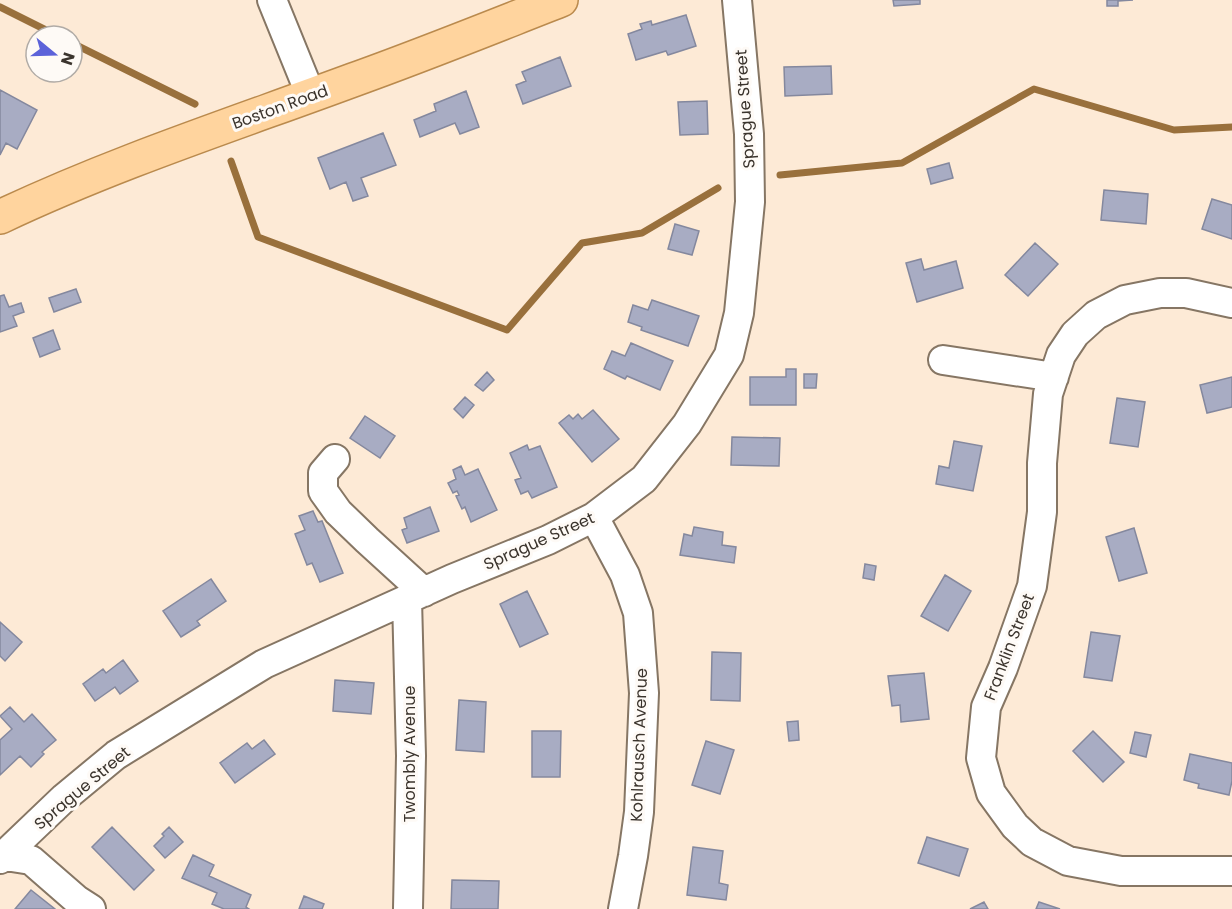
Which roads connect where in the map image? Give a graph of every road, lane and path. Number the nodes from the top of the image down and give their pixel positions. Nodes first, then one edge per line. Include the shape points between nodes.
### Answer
1 (272, 0) edge
2 (561, 0) edge
3 (737, 0) edge
4 (310, 96) junction
5 (0, 217) edge
6 (1232, 303) edge
7 (943, 360) dead end
8 (1054, 377) junction
9 (335, 459) dead end
10 (594, 518) junction
11 (415, 595) junction
12 (1, 857) edge
13 (1232, 871) edge
14 (91, 909) edge
15 (408, 909) edge
16 (623, 909) edge

1 - 4 street
2 - 4 main road, Boston Road
3 - 10 street, Sprague Street via 749,134 750,202 739,313 729,355 687,424 644,479
4 - 5 main road, Boston Road via 150,154
6 - 8 street, Franklin Street via 1186,293 1125,300 1096,315 1075,334 1061,355
7 - 8 street
8 - 13 street, Franklin Street via 1048,394 1032,586 986,707 981,758 991,793 1032,842 1068,861 1121,871
9 - 11 street via 323,473 323,491
10 - 11 street, Sprague Street
10 - 16 street, Kohlrausch Avenue via 625,575 638,613 640,636 644,693 639,812
11 - 12 street, Sprague Street via 264,664 116,755
11 - 15 street, Twombly Avenue
12 - 14 street via 31,860

